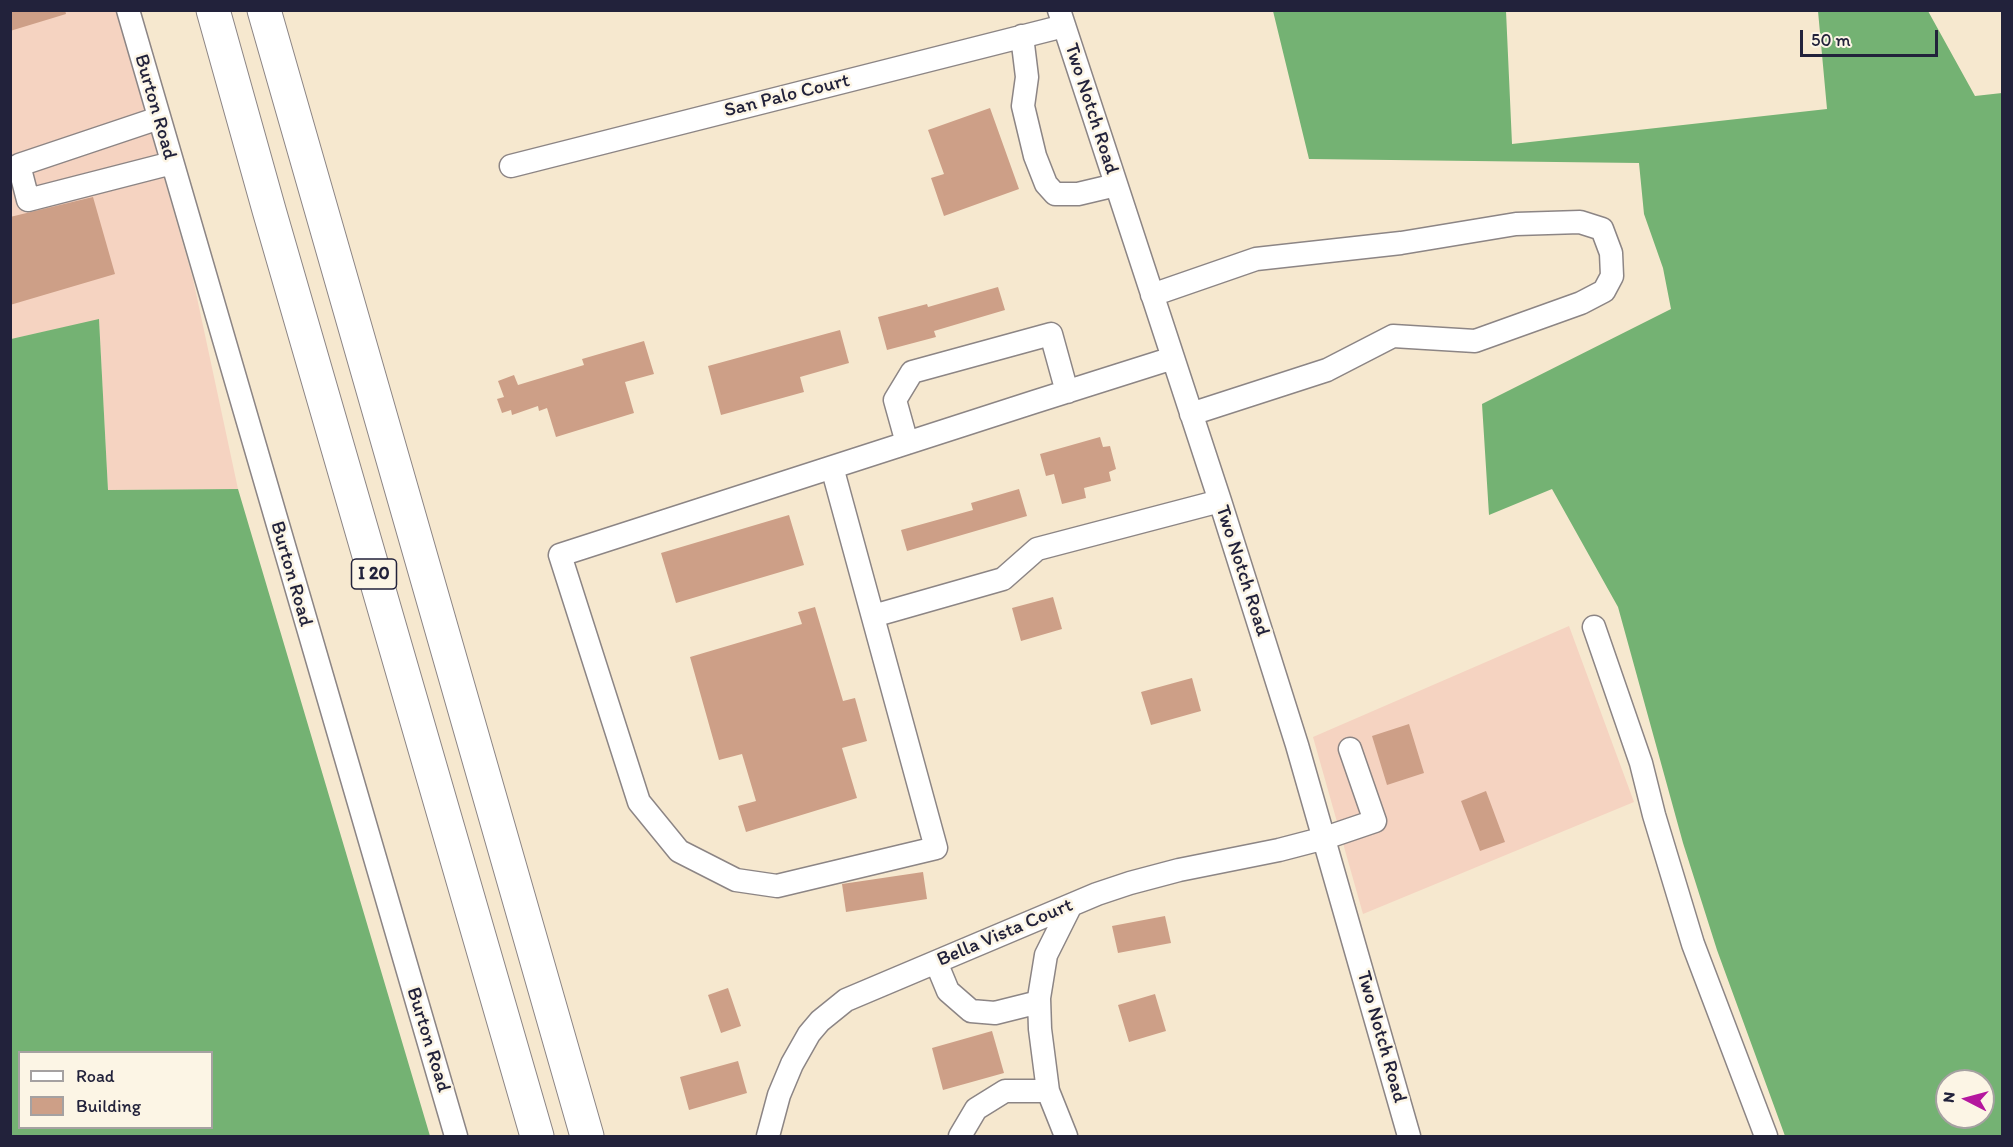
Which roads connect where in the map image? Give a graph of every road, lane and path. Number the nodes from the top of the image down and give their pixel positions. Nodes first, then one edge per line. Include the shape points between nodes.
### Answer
1 (128, 10) edge
2 (213, 10) edge
3 (264, 10) edge
4 (1061, 18) edge
5 (1022, 36) junction
6 (159, 118) junction
7 (172, 163) junction
8 (511, 166) dead end
9 (1116, 185) junction
10 (1152, 295) junction
11 (1173, 358) junction
12 (1067, 392) junction
13 (1191, 414) junction
14 (907, 443) junction
15 (832, 467) junction
16 (1220, 501) junction
17 (873, 616) junction
18 (1594, 627) dead end
19 (1350, 749) dead end
20 (1325, 838) junction
21 (1071, 905) junction
22 (936, 962) junction
23 (1039, 1002) junction
24 (1048, 1091) junction
25 (456, 1137) edge
26 (537, 1137) edge
27 (587, 1137) edge
28 (768, 1137) edge
29 (960, 1137) edge
30 (1066, 1137) edge
31 (1409, 1137) edge
32 (1766, 1137) edge

1 - 6 street, Burton Road
2 - 26 highway, I 20
3 - 27 highway, I 20
4 - 5 street, San Palo Court
4 - 9 street, Two Notch Road
5 - 8 street, San Palo Court
5 - 9 street via 1027,77 1023,106 1046,184 1055,194 1078,194
6 - 7 street, Burton Road
6 - 7 street via 19,165 28,200
7 - 25 street, Burton Road
9 - 10 street, Two Notch Road
10 - 11 street, Two Notch Road
10 - 13 street via 1256,259 1401,243 1516,224 1580,222 1602,229 1611,253 1612,276 1604,291 1581,303 1475,341 1393,336 1327,370
11 - 12 street
11 - 13 street, Two Notch Road
12 - 14 street
12 - 14 street via 1052,334 912,372 895,400
13 - 16 street, Two Notch Road
14 - 15 street
15 - 17 street
15 - 17 street via 560,555 639,802 679,850 736,880 777,886 936,848
16 - 17 street via 1037,549 1003,579
16 - 20 street, Two Notch Road
18 - 32 street via 1641,763 1693,944
19 - 20 street, Bella Vista Court via 1375,821
20 - 21 street, Bella Vista Court via 1179,870
20 - 31 street, Two Notch Road
21 - 22 street, Bella Vista Court
21 - 23 street via 1046,956
22 - 23 street via 948,991 970,1011 995,1013
22 - 28 street, Bella Vista Court via 846,1000 820,1021 792,1064
23 - 24 street
24 - 29 street via 1005,1091 976,1109
24 - 30 street

